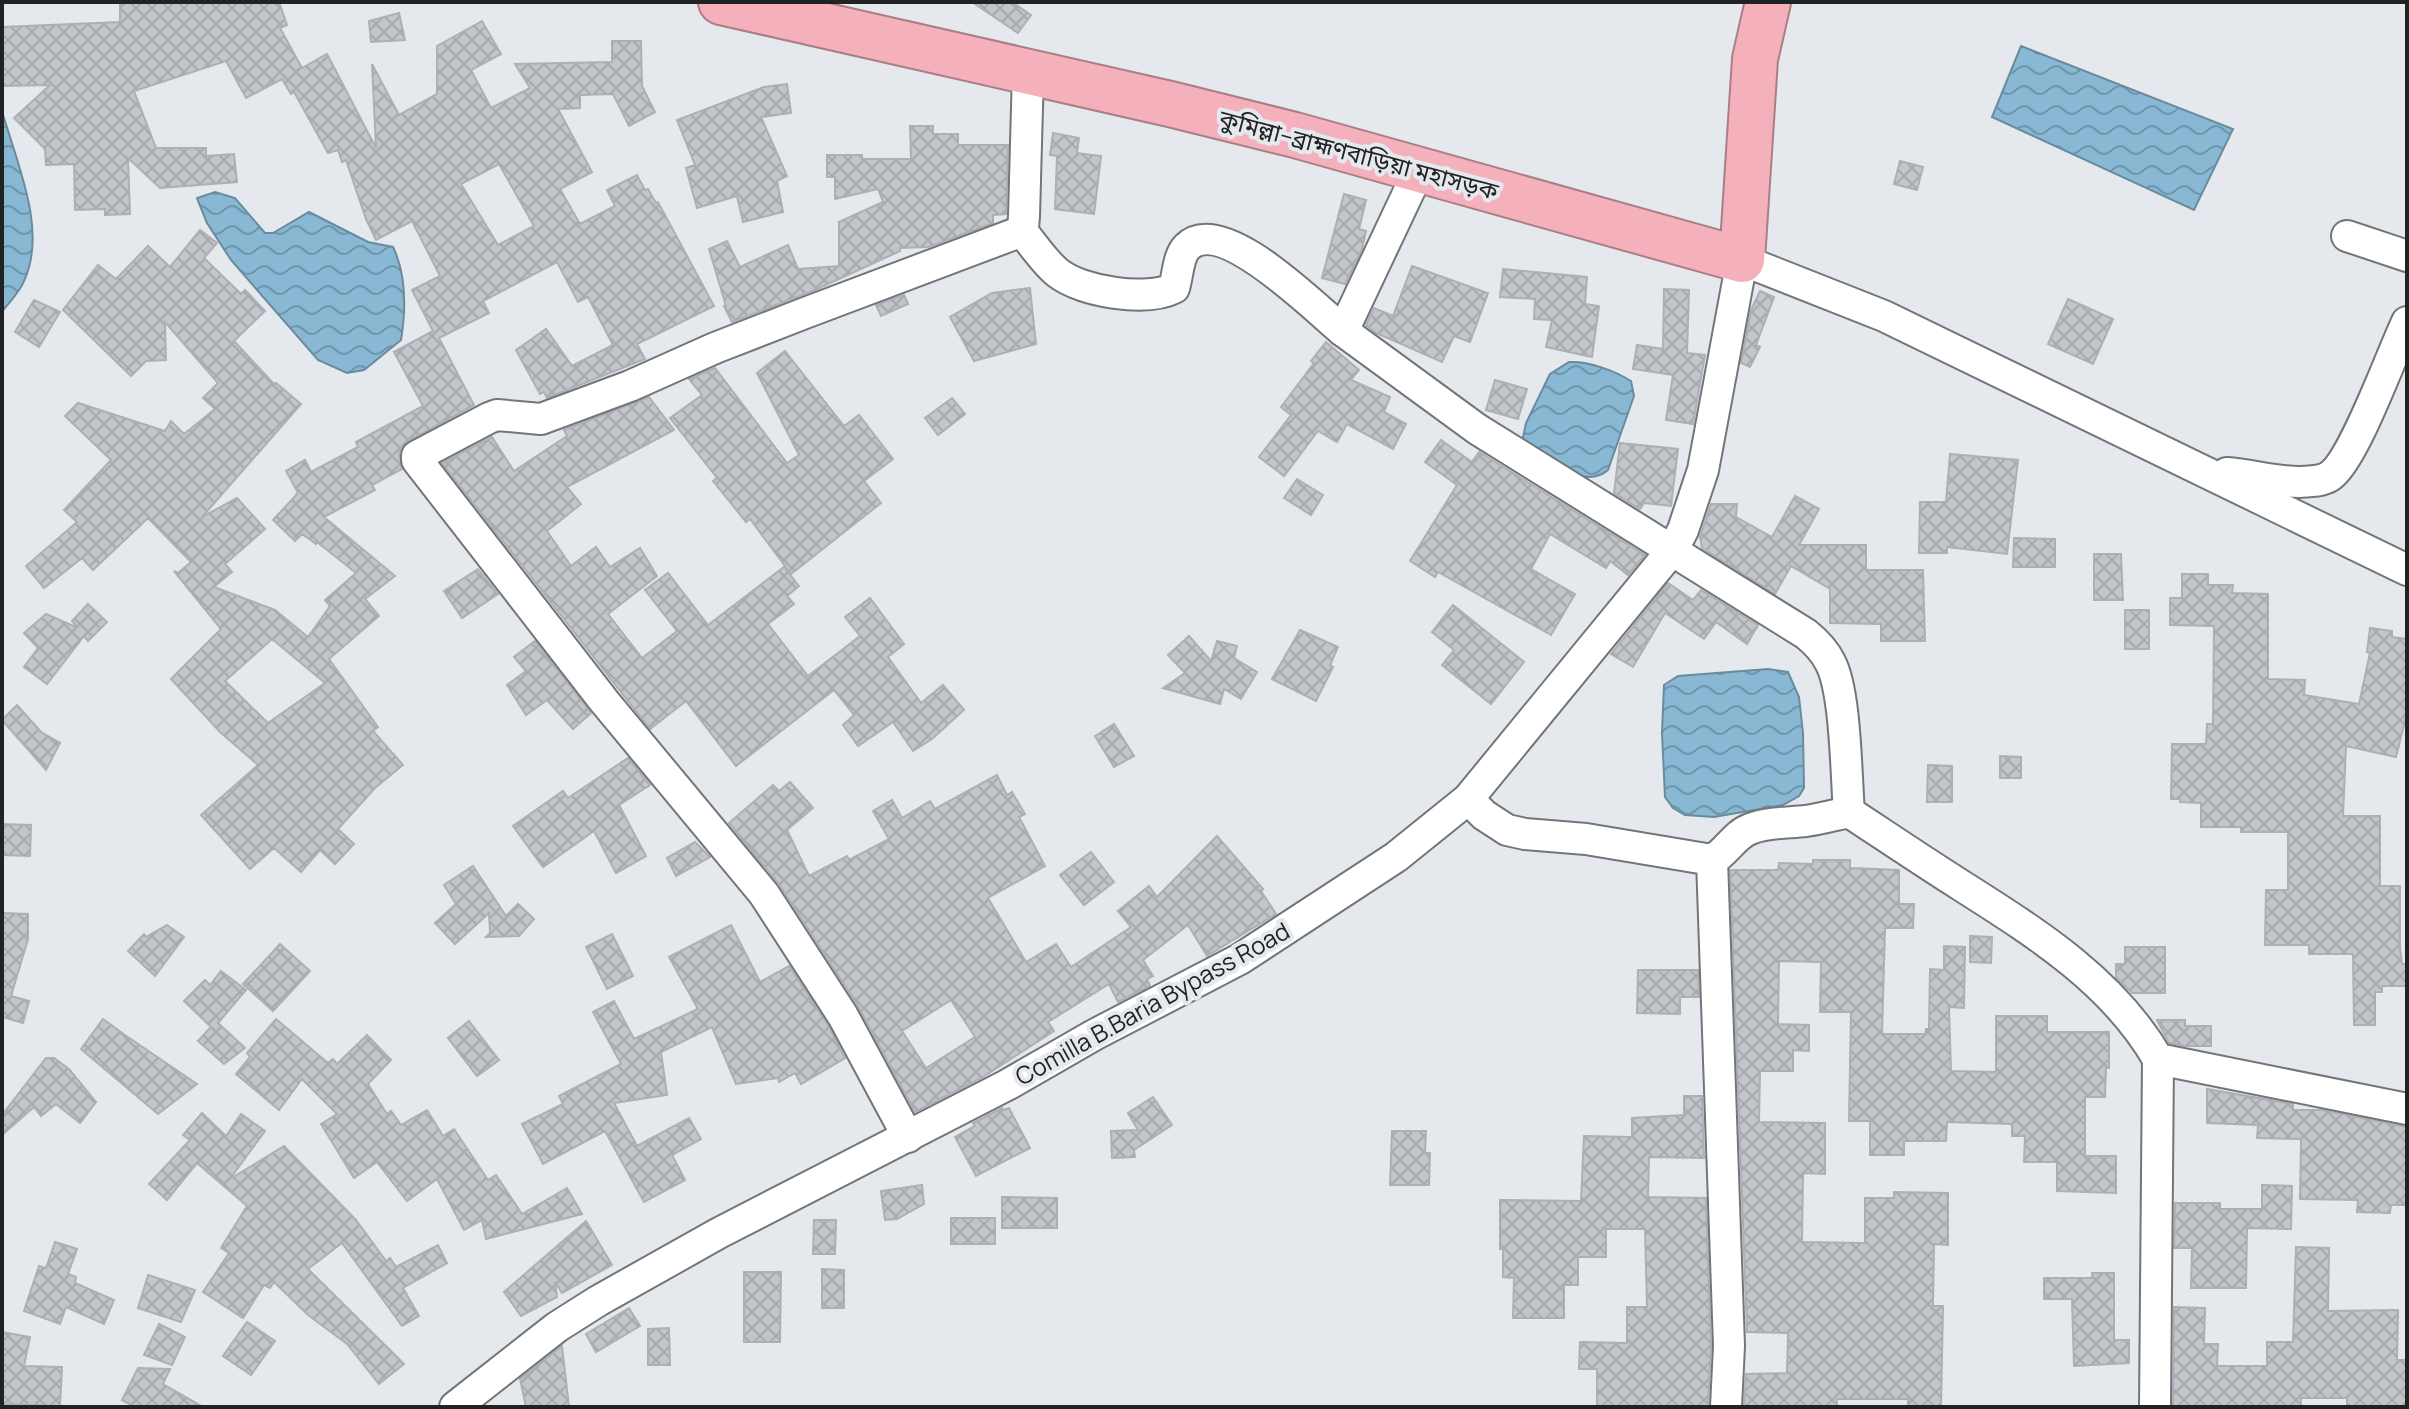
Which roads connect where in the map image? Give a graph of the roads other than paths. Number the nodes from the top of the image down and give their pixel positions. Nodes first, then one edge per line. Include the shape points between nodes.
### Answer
1 (721, 2) edge
2 (1768, 2) edge
3 (1028, 71) junction
4 (1420, 168) junction
5 (1021, 230) junction
6 (2347, 236) dead end
7 (2407, 256) edge
8 (1742, 260) junction
9 (2407, 322) edge
10 (1343, 331) junction
11 (2209, 473) junction
12 (1673, 549) junction
13 (2407, 570) edge
14 (1468, 799) junction
15 (1849, 812) junction
16 (1712, 860) junction
17 (2158, 1059) junction
18 (2407, 1109) edge
19 (908, 1137) junction
20 (455, 1407) edge
21 (1726, 1407) edge
22 (2155, 1407) edge

1 - 3 highway, কুমিল্লা–ব্রাহ্মণবাড়িয়া মহাসড়ক
2 - 8 highway via 1755,59
3 - 4 highway, কুমিল্লা–ব্রাহ্মণবাড়িয়া মহাসড়ক
3 - 5 street
4 - 8 highway, কুমিল্লা–ব্রাহ্মণবাড়িয়া মহাসড়ক
4 - 10 street
5 - 10 street via 1060,275 1096,289 1142,296 1174,288 1181,254 1196,240 1212,238 1239,248
5 - 19 street via 541,419 497,415 417,456 604,701 764,894 843,1016
6 - 7 street
8 - 11 street via 1884,316
8 - 12 street, Comilla B.Baria Bypass Road via 1703,470
9 - 11 street via 2356,437 2329,477 2302,482
10 - 12 street via 1477,429
11 - 13 street
12 - 14 street, Comilla B.Baria Bypass Road
12 - 15 street via 1821,647 1833,665 1839,693
14 - 16 street via 1507,830
14 - 19 street, Comilla B.Baria Bypass Road via 1396,857 1240,959
15 - 16 street via 1764,824 1747,830
15 - 17 street via 2062,953 2132,1019
16 - 21 street via 1729,1346
17 - 18 street
17 - 22 street
19 - 20 street, Comilla B.Baria Bypass Road via 598,1301

